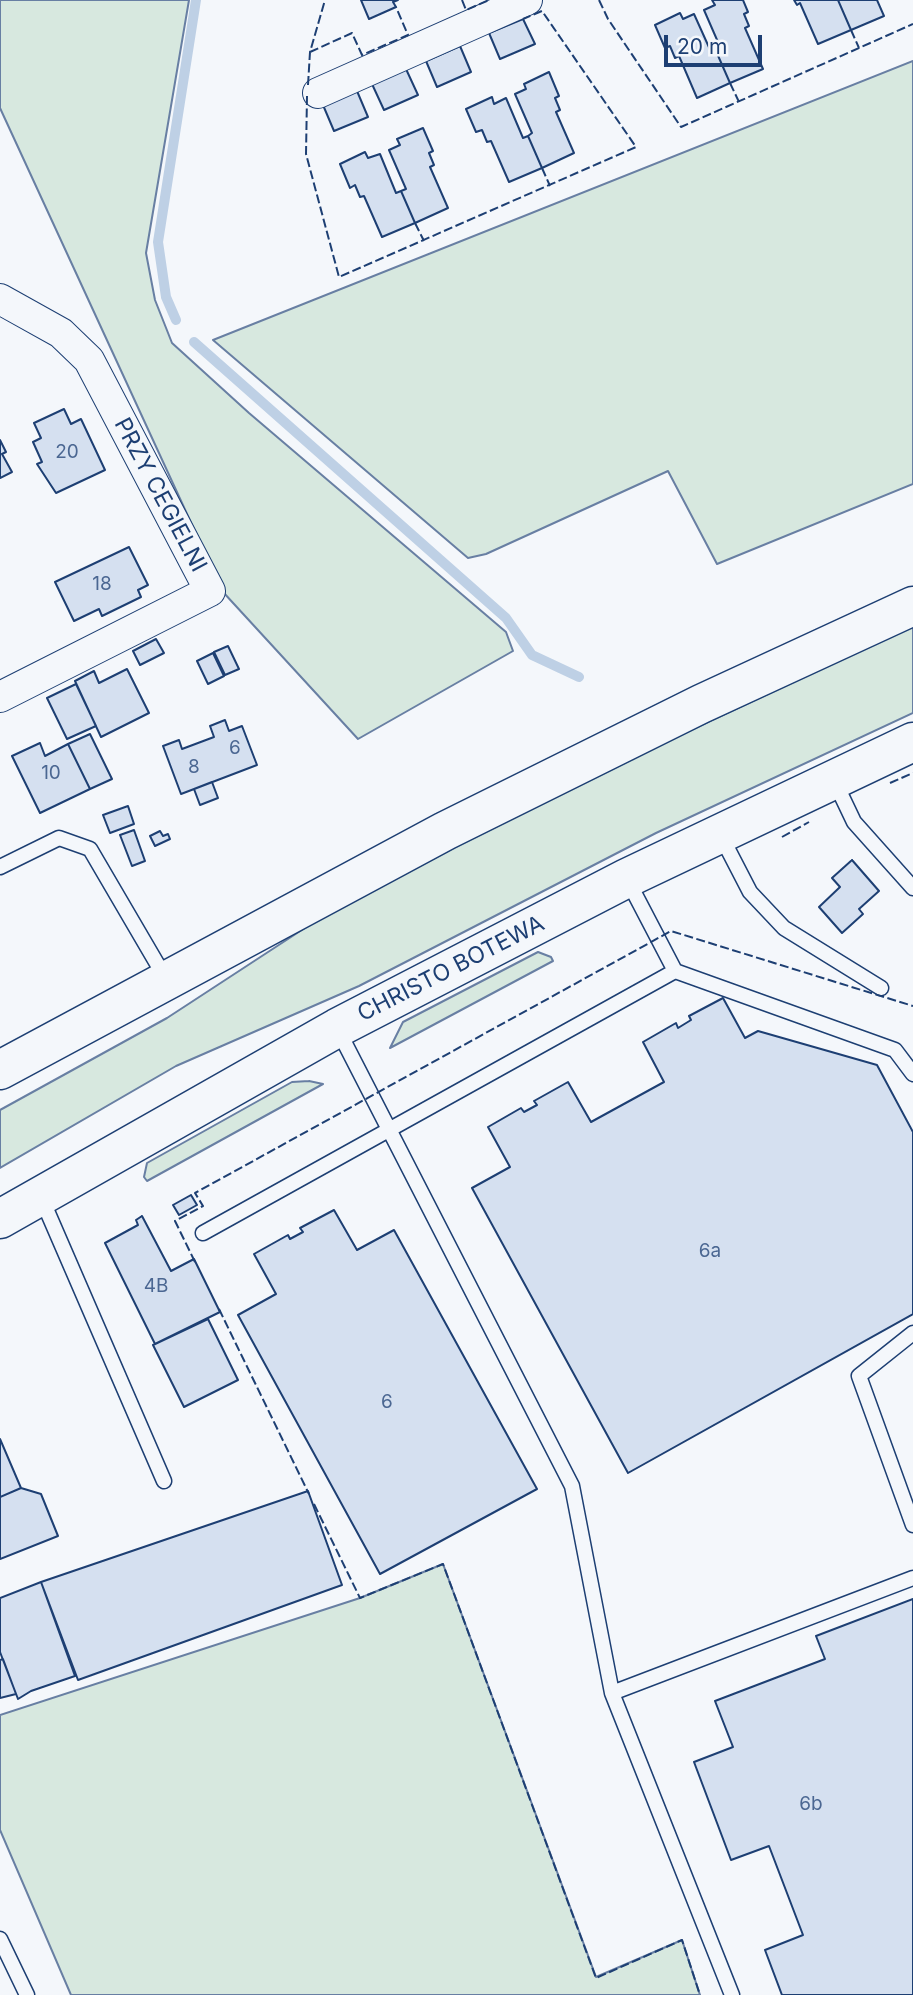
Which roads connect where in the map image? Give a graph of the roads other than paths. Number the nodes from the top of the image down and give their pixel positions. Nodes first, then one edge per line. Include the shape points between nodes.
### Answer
1 (527, 0) edge
2 (318, 93) dead end
3 (1, 301) edge
4 (913, 606) edge
5 (0, 697) edge
6 (913, 742) edge
7 (833, 778) junction
8 (719, 833) junction
9 (0, 867) edge
10 (627, 878) junction
11 (913, 888) edge
12 (675, 971) junction
13 (166, 979) junction
14 (881, 988) dead end
15 (337, 1028) junction
16 (0, 1070) edge
17 (913, 1074) edge
18 (390, 1131) junction
19 (41, 1196) junction
20 (0, 1219) edge
21 (203, 1233) dead end
22 (913, 1333) edge
23 (163, 1481) dead end
24 (913, 1525) edge
25 (913, 1578) edge
26 (612, 1693) junction
27 (0, 1939) edge
28 (27, 1995) edge
29 (732, 1995) edge

1 - 2 street
3 - 5 street, PRZY CEGIELNI via 61,333 89,360 211,591
4 - 13 main road via 701,704 445,831
6 - 7 main road, CHRISTO BOTEWA
7 - 8 main road, CHRISTO BOTEWA
7 - 11 lane via 854,822
8 - 10 main road, CHRISTO BOTEWA
8 - 14 lane via 750,892 784,928
9 - 13 lane via 59,838 90,849
10 - 12 lane
10 - 15 main road, CHRISTO BOTEWA
12 - 17 lane via 895,1050
12 - 18 lane
13 - 16 main road
15 - 18 lane
15 - 19 main road, CHRISTO BOTEWA
18 - 21 lane
18 - 26 lane via 572,1486
19 - 20 main road, CHRISTO BOTEWA
19 - 23 lane
22 - 24 lane via 859,1376
25 - 26 lane
26 - 29 lane
27 - 28 lane

